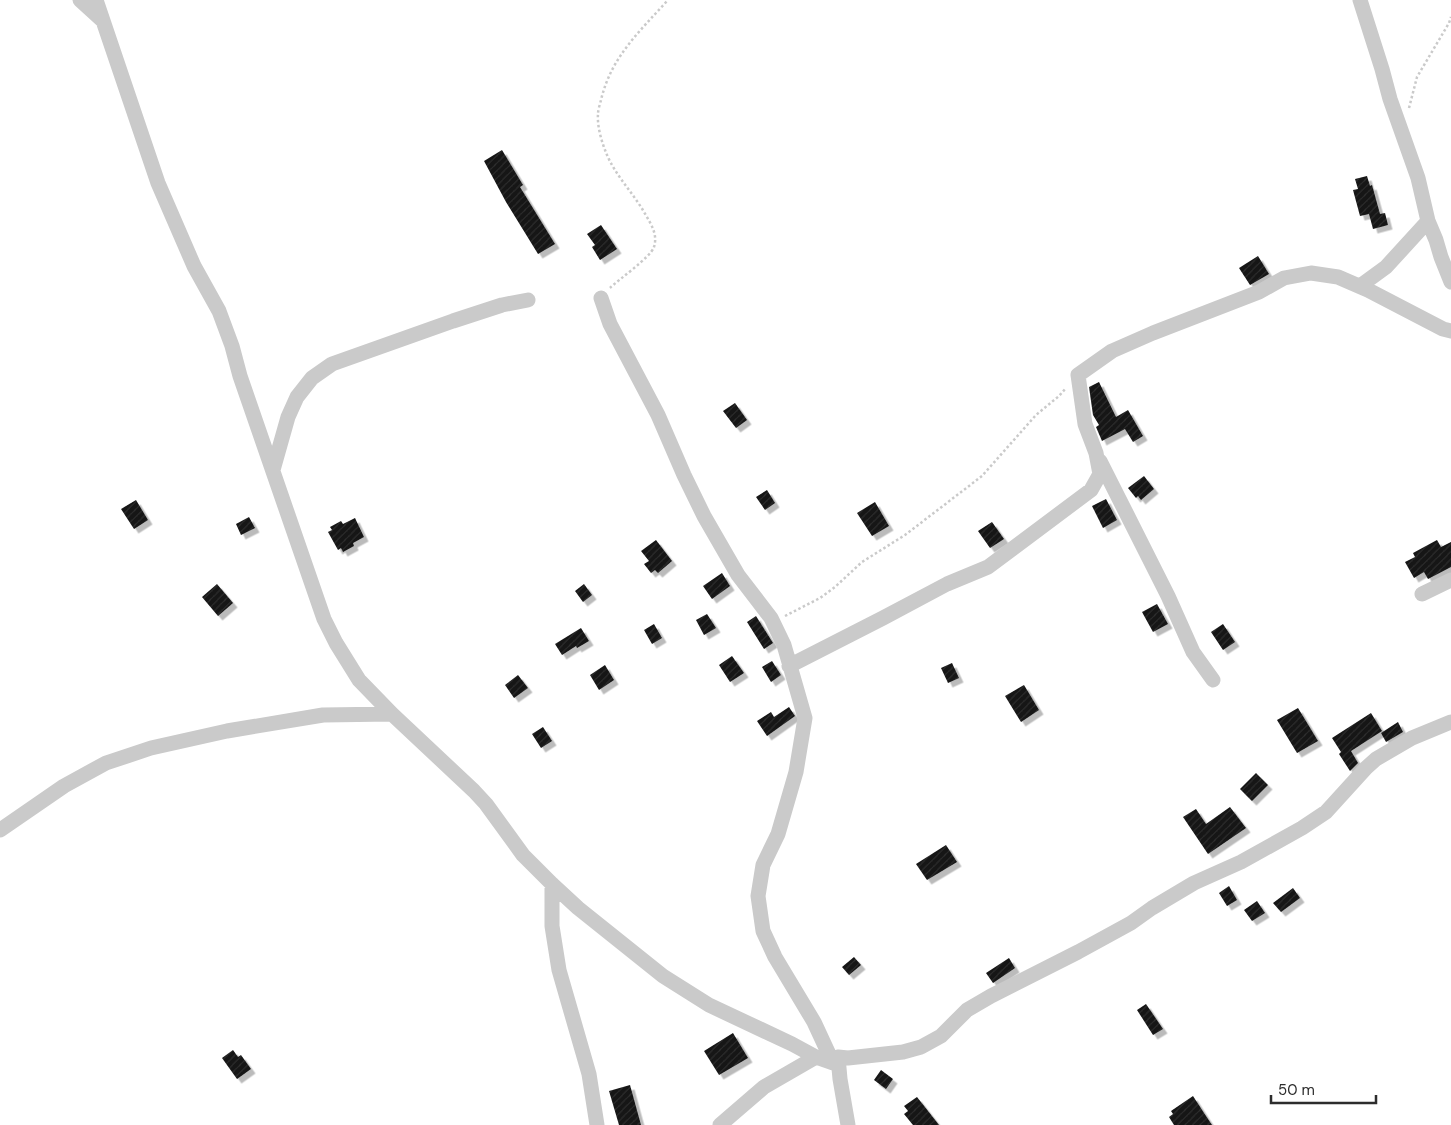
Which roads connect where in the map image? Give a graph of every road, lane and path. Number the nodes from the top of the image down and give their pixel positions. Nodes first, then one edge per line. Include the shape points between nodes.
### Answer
1 (80, 0) edge
2 (96, 0) edge
3 (668, 0) edge
4 (1360, 0) edge
5 (1451, 17) edge
6 (105, 23) junction
7 (1399, 124) junction
8 (1428, 221) junction
9 (1451, 282) edge
10 (1360, 286) junction
11 (601, 298) joint
12 (528, 300) dead end
13 (1451, 331) edge
14 (1078, 375) junction
15 (1096, 454) junction
16 (273, 470) junction
17 (1451, 580) edge
18 (1422, 594) dead end
19 (774, 624) junction
20 (790, 666) junction
21 (1213, 680) dead end
22 (392, 714) junction
23 (1451, 722) edge
24 (0, 830) edge
25 (552, 884) junction
26 (816, 1057) junction
27 (836, 1060) junction
28 (597, 1125) edge
29 (720, 1125) edge
30 (848, 1125) edge

1 - 6 street
2 - 6 street
3 - 11 path via 615,62 598,115 601,139 608,157 648,218 656,238 653,250
4 - 7 street
5 - 7 path via 1417,77 1409,107
6 - 16 street via 158,183 194,266 219,312
7 - 8 street via 1418,178
8 - 9 street
8 - 10 street via 1386,267
10 - 13 street
10 - 14 street via 1338,276 1311,273 1284,278 1259,292 1112,351
11 - 19 street via 610,324 658,415 704,516 738,575
12 - 16 street via 453,320 332,364 312,378 296,397
14 - 15 street via 1085,424
14 - 19 path via 1010,442 982,476 905,535 862,562 820,598
15 - 20 street via 1100,474 1091,490 988,567 947,584
15 - 21 street via 1193,652
16 - 22 street via 324,619 359,680
17 - 18 street
19 - 20 street
20 - 27 street via 805,718 802,742 787,807 763,865 758,896 763,930 775,957
22 - 24 street via 323,715 151,748 106,763 64,786
22 - 25 street via 474,791 523,856
23 - 27 street via 1412,738 1376,759 1326,812 1302,828 1241,862 1194,883 1131,923 991,996 967,1010 941,1036 921,1047
25 - 26 street via 663,976 709,1005
25 - 28 street via 552,926 559,970 589,1074
26 - 27 street
26 - 29 street via 764,1087
27 - 30 street

